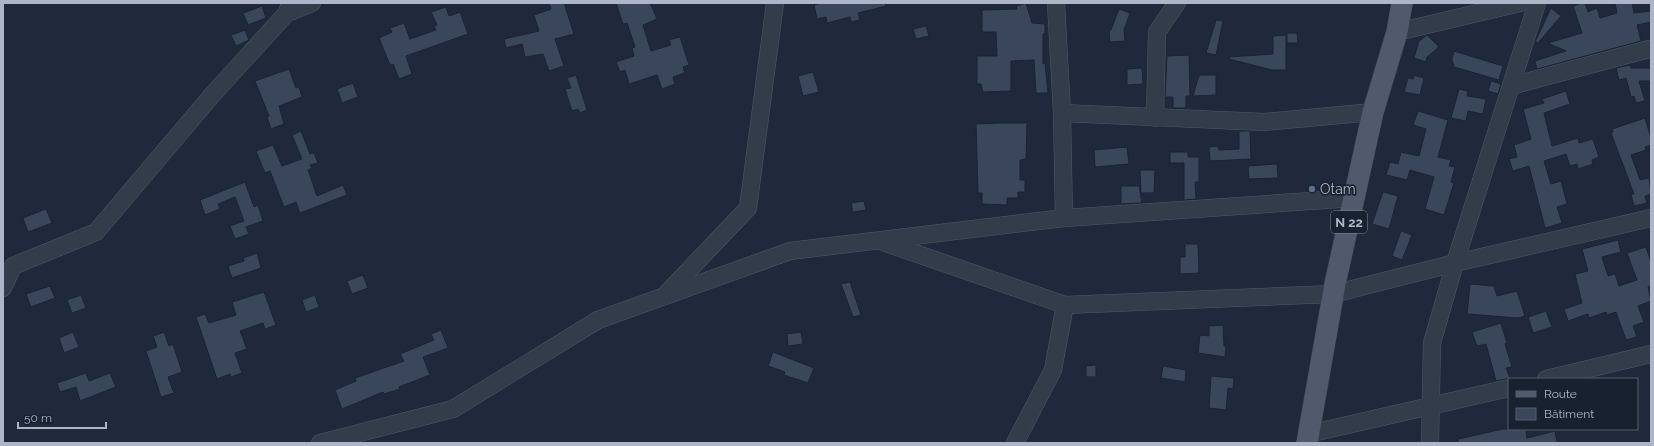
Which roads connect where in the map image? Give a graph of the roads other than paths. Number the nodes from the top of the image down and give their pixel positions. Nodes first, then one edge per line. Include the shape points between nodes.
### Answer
1 (312, 3) edge
2 (775, 3) edge
3 (1056, 3) edge
4 (1177, 3) edge
5 (1402, 3) edge
6 (1520, 3) edge
7 (1537, 3) edge
8 (291, 6) edge
9 (1397, 32) junction
10 (1651, 50) edge
11 (1511, 86) junction
12 (1373, 112) junction
13 (1062, 113) junction
14 (1154, 118) junction
15 (1354, 198) junction
16 (1064, 218) junction
17 (1651, 218) edge
18 (876, 240) junction
19 (1455, 263) junction
20 (3, 288) edge
21 (1333, 294) junction
22 (665, 296) junction
23 (1065, 305) junction
24 (1651, 354) edge
25 (1550, 378) edge
26 (1508, 388) edge
27 (1432, 406) junction
28 (1308, 438) edge
29 (320, 443) edge
30 (1015, 443) edge
31 (1430, 443) edge

1 - 8 street
2 - 22 street via 748,208
3 - 13 street
4 - 14 street via 1157,32
5 - 9 main road, N 22 / N 22
6 - 9 street
7 - 11 street
8 - 20 street via 96,232 13,266
9 - 12 main road, N 22 / N 22
10 - 11 street
11 - 19 street
12 - 14 street via 1264,122
12 - 15 main road, N 22 / N 22
13 - 14 street
13 - 16 street
15 - 16 street
15 - 21 main road, N 22 / N 22
16 - 18 street
17 - 19 street
18 - 22 street via 790,251
18 - 23 street
19 - 21 street
19 - 27 street via 1432,343
21 - 23 street
21 - 28 main road, N 22 / N 22
22 - 29 street via 598,320 453,409
23 - 30 street via 1053,370
24 - 25 street
26 - 27 street
27 - 28 street
27 - 31 street

